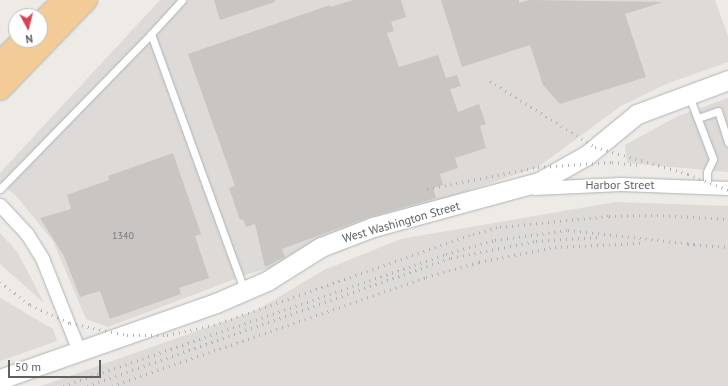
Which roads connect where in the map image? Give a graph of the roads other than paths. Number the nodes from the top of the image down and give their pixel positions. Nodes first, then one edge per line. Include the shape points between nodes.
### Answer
1 (65, 0) edge
2 (86, 0) edge
3 (182, 0) edge
4 (48, 16) edge
5 (151, 34) junction
6 (16, 48) edge
7 (0, 63) edge
8 (728, 80) edge
9 (0, 89) edge
10 (688, 94) junction
11 (698, 118) junction
12 (728, 142) edge
13 (707, 187) junction
14 (728, 188) edge
15 (0, 189) edge
16 (513, 192) junction
17 (0, 205) edge
18 (244, 291) junction
19 (80, 351) junction
20 (0, 379) edge

1 - 4 highway
2 - 9 highway
3 - 5 lane
5 - 15 lane
5 - 18 lane
6 - 7 highway
8 - 10 street, West Washington Street
10 - 11 lane
10 - 16 street, West Washington Street via 637,114 563,170
11 - 12 lane via 718,111
11 - 13 lane via 713,159 707,172
13 - 14 street, Harbor Street
13 - 16 street, Harbor Street via 546,186
16 - 18 street, West Washington Street via 425,212 334,242
17 - 19 street via 27,234 42,258
18 - 19 street, West Washington Street
19 - 20 street, West Washington Street

